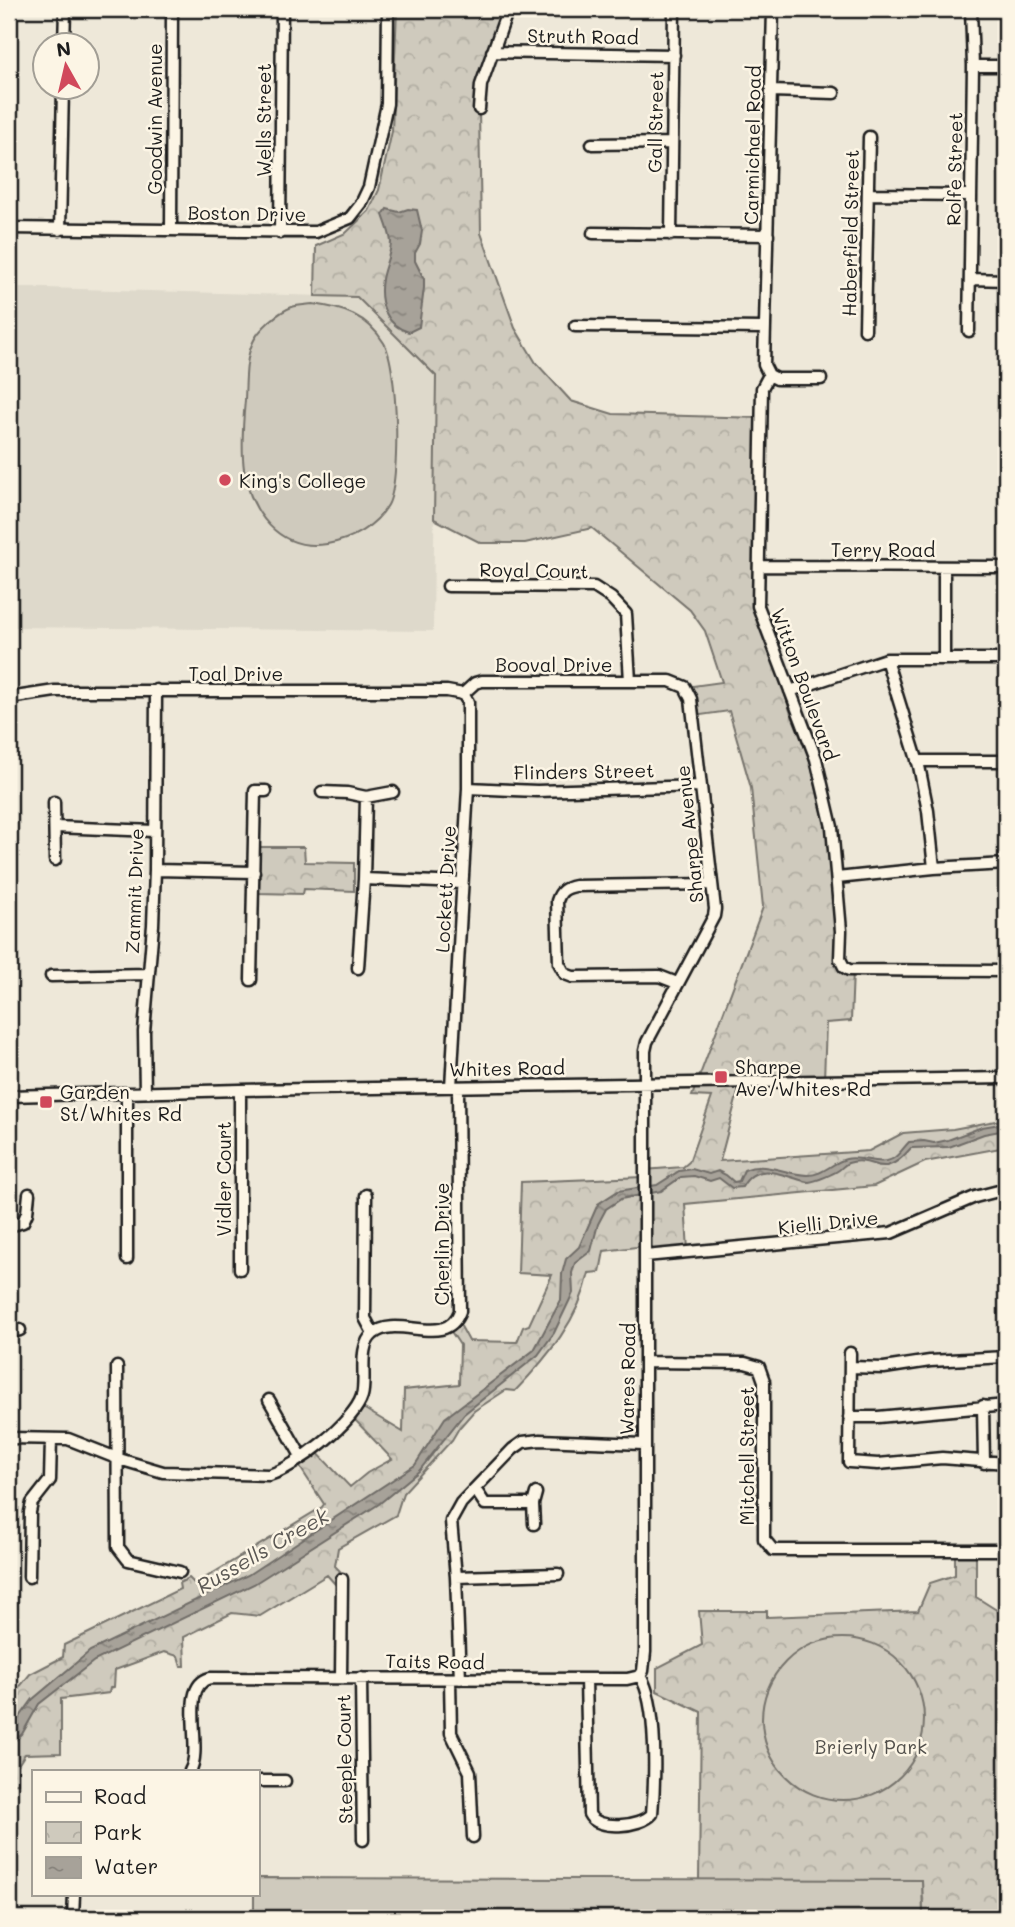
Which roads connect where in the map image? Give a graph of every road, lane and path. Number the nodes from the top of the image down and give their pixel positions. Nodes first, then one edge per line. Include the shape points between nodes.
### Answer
1 (65, 9) edge
2 (172, 9) edge
3 (282, 9) edge
4 (388, 9) edge
5 (508, 9) edge
6 (674, 9) edge
7 (773, 9) edge
8 (971, 9) edge
9 (64, 32) edge
10 (492, 52) junction
11 (674, 55) junction
12 (973, 66) junction
13 (1006, 66) edge
14 (771, 91) junction
15 (834, 93) dead end
16 (63, 102) edge
17 (479, 109) dead end
18 (869, 137) dead end
19 (672, 143) junction
20 (592, 144) dead end
21 (868, 194) junction
22 (971, 195) junction
23 (9, 228) edge
24 (60, 230) junction
25 (171, 230) junction
26 (280, 233) junction
27 (593, 233) dead end
28 (671, 235) junction
29 (768, 235) junction
30 (970, 279) junction
31 (1006, 280) edge
32 (765, 283) joint
33 (575, 326) dead end
34 (764, 328) junction
35 (865, 330) dead end
36 (969, 331) dead end
37 (769, 375) junction
38 (821, 379) dead end
39 (759, 566) junction
40 (944, 567) junction
41 (1006, 567) edge
42 (448, 586) dead end
43 (886, 659) junction
44 (944, 659) junction
45 (1006, 660) edge
46 (630, 681) junction
47 (650, 681) joint
48 (156, 690) junction
49 (790, 691) junction
50 (463, 694) junction
51 (9, 698) edge
52 (918, 761) junction
53 (1006, 761) edge
54 (700, 786) junction
55 (468, 788) junction
56 (266, 791) dead end
57 (322, 792) dead end
58 (393, 792) dead end
59 (366, 797) junction
60 (54, 802) dead end
61 (54, 827) junction
62 (154, 831) junction
63 (55, 859) dead end
64 (1006, 864) edge
65 (934, 868) junction
66 (155, 870) junction
67 (254, 872) junction
68 (837, 878) junction
69 (364, 879) junction
70 (462, 883) junction
71 (712, 884) junction
72 (358, 968) dead end
73 (1006, 971) edge
74 (147, 974) junction
75 (51, 975) dead end
76 (251, 980) dead end
77 (677, 983) junction
78 (1006, 1078) edge
79 (644, 1083) junction
80 (455, 1087) junction
81 (240, 1090) junction
82 (145, 1092) junction
83 (127, 1093) junction
84 (9, 1096) edge
85 (1006, 1189) edge
86 (29, 1194) dead end
87 (366, 1195) dead end
88 (9, 1226) edge
89 (645, 1256) junction
90 (127, 1259) dead end
91 (240, 1269) dead end
92 (20, 1330) dead end
93 (9, 1332) edge
94 (373, 1333) junction
95 (850, 1353) dead end
96 (1006, 1357) edge
97 (645, 1362) junction
98 (117, 1367) dead end
99 (849, 1367) junction
100 (269, 1400) dead end
101 (1006, 1405) edge
102 (984, 1406) junction
103 (849, 1417) junction
104 (9, 1438) edge
105 (51, 1439) junction
106 (643, 1444) junction
107 (302, 1456) junction
108 (119, 1459) junction
109 (984, 1462) junction
110 (1006, 1463) edge
111 (475, 1489) junction
112 (534, 1524) dead end
113 (1006, 1550) edge
114 (180, 1572) dead end
115 (558, 1574) dead end
116 (29, 1577) dead end
117 (456, 1577) junction
118 (342, 1579) dead end
119 (640, 1676) junction
120 (341, 1677) junction
121 (361, 1678) junction
122 (455, 1679) junction
123 (586, 1679) junction
124 (189, 1770) edge
125 (259, 1781) edge
126 (285, 1781) dead end
127 (473, 1837) dead end
128 (363, 1840) dead end
129 (74, 1896) edge
130 (73, 1918) edge

1 - 9 street
2 - 25 street, Goodwin Avenue
3 - 26 street, Wells Street
4 - 26 street, Boston Drive via 387,104 361,204 350,218 333,226 316,232
5 - 10 street
6 - 11 street, Gall Street
7 - 14 street, Carmichael Road
8 - 12 street, Rolfe Street
10 - 11 street, Struth Road
10 - 17 street
11 - 19 street, Gall Street
12 - 13 street
12 - 22 street, Rolfe Street
14 - 15 street
14 - 29 street, Carmichael Road
16 - 24 street
18 - 21 street, Haberfield Street
19 - 20 street
19 - 28 street, Gall Street
21 - 22 street
21 - 35 street, Haberfield Street
22 - 30 street, Rolfe Street
23 - 24 street, Boston Drive
24 - 25 street, Boston Drive
25 - 26 street, Boston Drive
27 - 28 street
28 - 29 street
29 - 32 street, Carmichael Road
30 - 31 street
30 - 36 street, Rolfe Street
32 - 34 street, Witton Boulevard
33 - 34 street
34 - 37 street, Witton Boulevard via 764,365
37 - 38 street
37 - 39 street, Witton Boulevard via 762,388
39 - 40 street, Terry Road
39 - 49 street, Witton Boulevard via 758,606
40 - 41 street, Terry Road
40 - 44 street
42 - 46 street, Royal Court via 594,587 626,614
43 - 44 street
43 - 49 street
43 - 52 street
44 - 45 street
46 - 47 street, Booval Drive
46 - 50 street, Booval Drive via 482,681
47 - 54 street, Sharpe Avenue via 677,682 689,693
48 - 50 street, Toal Drive
48 - 51 street, Toal Drive via 44,692
48 - 62 street, Zammit Drive
49 - 68 street, Witton Boulevard via 816,759 832,827
50 - 55 street, Lockett Drive via 468,702
52 - 53 street
52 - 65 street
54 - 55 street, Flinders Street via 537,791
54 - 71 street, Sharpe Avenue
55 - 70 street, Lockett Drive
56 - 67 street via 250,791
57 - 59 street
58 - 59 street
59 - 69 street
60 - 61 street
61 - 62 street
61 - 63 street
62 - 66 street, Zammit Drive
64 - 65 street
65 - 68 street
66 - 67 street
66 - 74 street, Zammit Drive
67 - 76 street
68 - 73 street, Witton Boulevard via 839,959 846,969
69 - 70 street
69 - 72 street
70 - 80 street, Lockett Drive
71 - 77 street, Sharpe Avenue via 714,916
71 - 77 street via 575,886 559,895 559,963 565,974 659,976
74 - 75 street
74 - 82 street, Zammit Drive
77 - 79 street, Sharpe Avenue via 647,1042
78 - 79 street, Whites Road
79 - 80 street, Whites Road
79 - 89 street, Wares Road
80 - 81 street, Whites Road
80 - 94 street, Cherlin Drive via 460,1311 453,1324 441,1329 388,1328
81 - 82 street, Whites Road
81 - 91 street, Vidler Court
82 - 83 street, Whites Road
83 - 84 street, Whites Road
83 - 90 street
85 - 89 street, Kielli Drive via 975,1197 891,1233
86 - 88 street via 23,1222
87 - 94 street via 365,1318
89 - 97 street, Wares Road
92 - 93 street
94 - 107 street via 365,1346 365,1377 357,1408
95 - 99 street
96 - 99 street
97 - 106 street, Wares Road
97 - 113 street, Mitchell Street via 759,1367 764,1387 764,1539 773,1550
98 - 108 street
99 - 103 street
100 - 107 street
101 - 102 street
102 - 103 street
102 - 109 street
103 - 109 street via 848,1459 853,1464 942,1458
104 - 105 street
105 - 108 street via 68,1439
105 - 116 street via 50,1480 30,1512
106 - 111 street via 523,1442
106 - 119 street, Wares Road via 645,1652
107 - 108 street via 280,1471 257,1475 163,1472
108 - 114 street via 118,1547 128,1560
109 - 110 street
111 - 112 street via 485,1504 535,1498
111 - 117 street via 451,1521
115 - 117 street
117 - 122 street
118 - 120 street
119 - 123 street, Taits Road
119 - 123 street via 651,1706 652,1814 641,1822 623,1824 599,1824 589,1814
120 - 121 street, Taits Road
120 - 124 street, Taits Road via 203,1680 194,1701 195,1757
121 - 122 street, Taits Road
121 - 128 street, Steeple Court
122 - 123 street, Taits Road
122 - 127 street via 450,1733 470,1772
125 - 126 street
129 - 130 street

